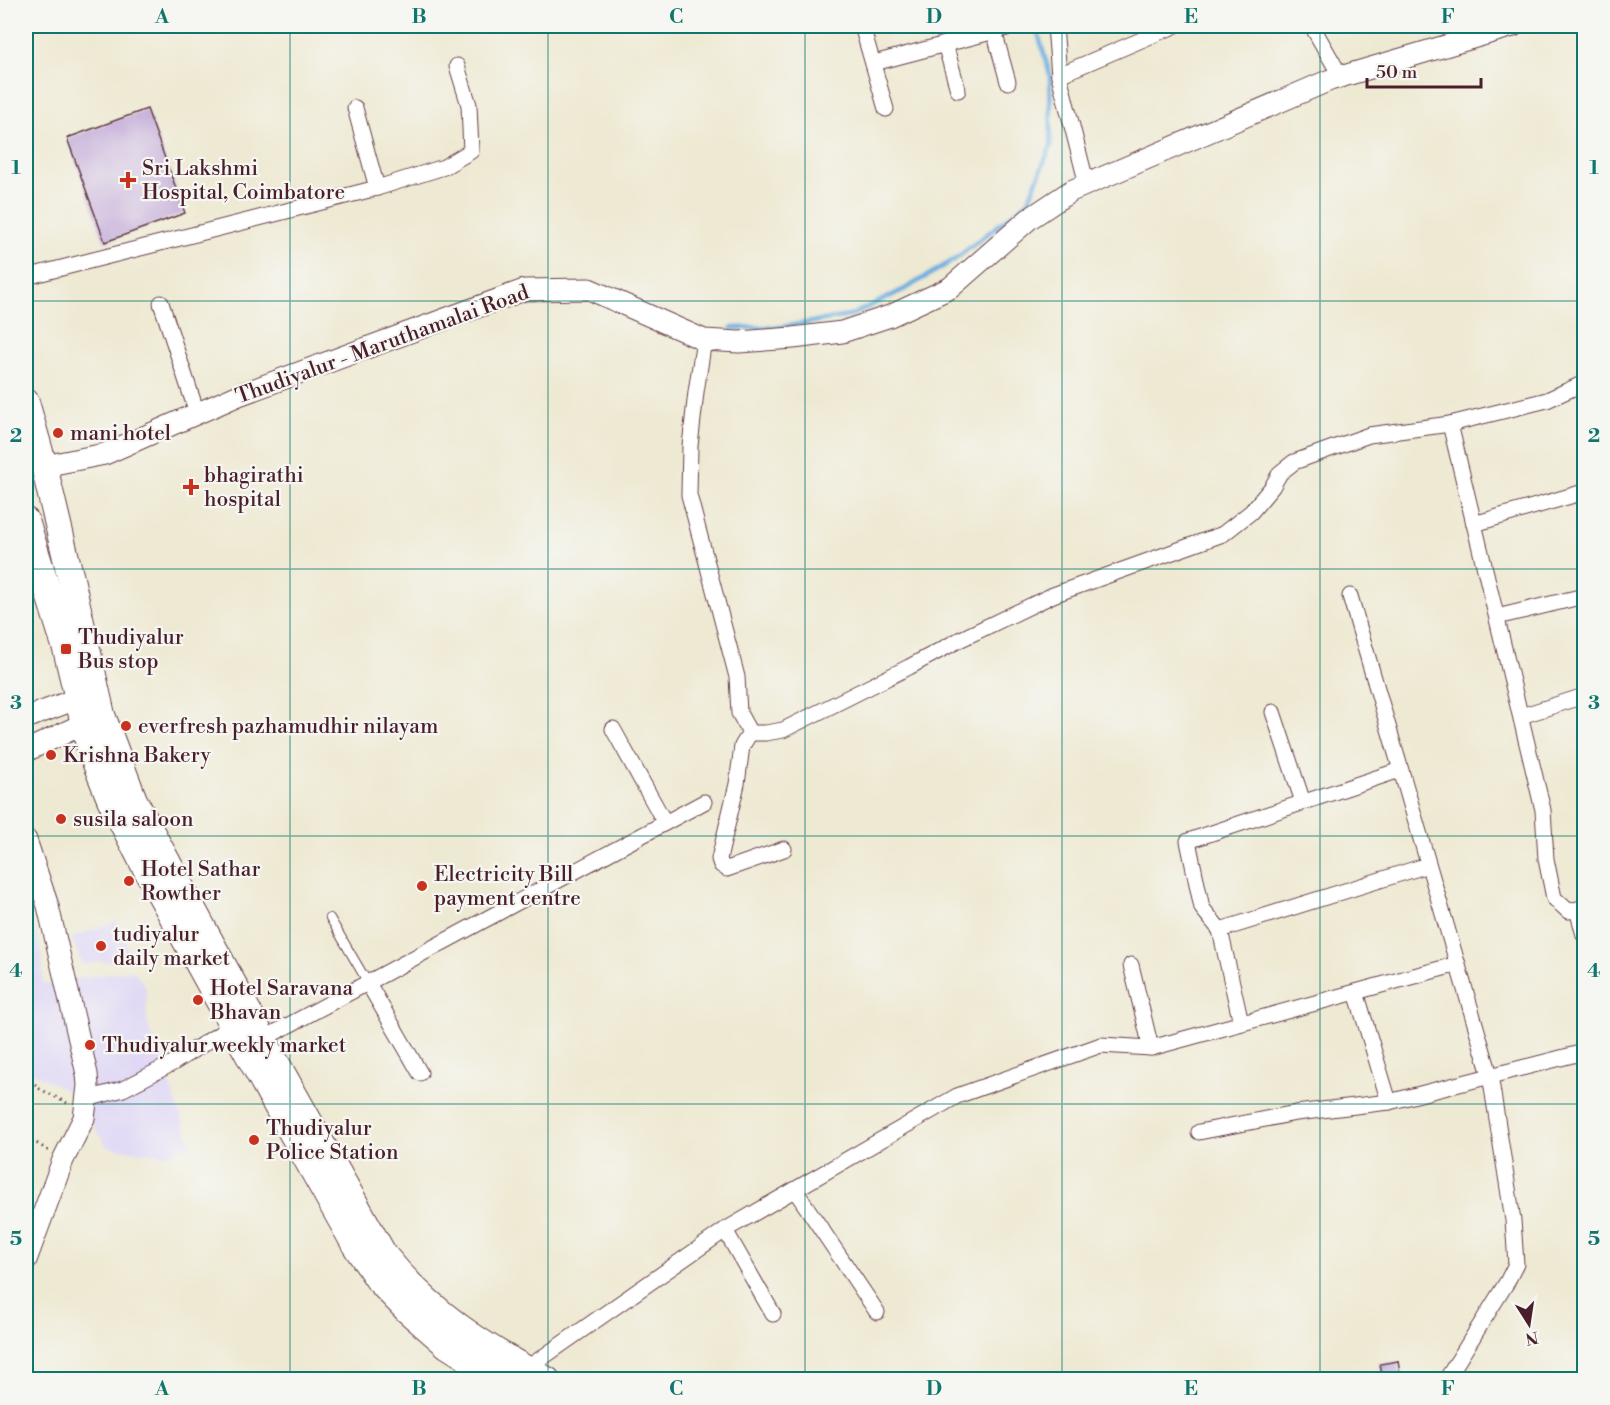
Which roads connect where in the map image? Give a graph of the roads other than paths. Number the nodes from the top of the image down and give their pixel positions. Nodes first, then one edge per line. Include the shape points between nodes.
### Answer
1 (862, 26) edge
2 (1014, 26) edge
3 (1055, 26) edge
4 (1174, 26) edge
5 (1312, 26) edge
6 (1513, 26) edge
7 (1483, 30) edge
8 (994, 31) junction
9 (945, 44) junction
10 (874, 63) junction
11 (457, 66) dead end
12 (1059, 75) junction
13 (1341, 77) junction
14 (1008, 82) dead end
15 (958, 90) dead end
16 (355, 108) dead end
17 (886, 109) dead end
18 (1087, 185) junction
19 (377, 188) junction
20 (26, 277) edge
21 (162, 303) dead end
22 (704, 340) junction
23 (1584, 382) edge
24 (26, 402) edge
25 (197, 413) junction
26 (1450, 424) junction
27 (44, 466) junction
28 (1584, 492) edge
29 (26, 521) edge
30 (1474, 524) junction
31 (1350, 596) dead end
32 (1584, 596) edge
33 (1497, 617) junction
34 (1584, 696) edge
35 (90, 707) junction
36 (1274, 712) dead end
37 (1521, 716) junction
38 (26, 718) edge
39 (613, 729) dead end
40 (750, 733) junction
41 (26, 751) edge
42 (1400, 770) junction
43 (704, 802) dead end
44 (1303, 802) junction
45 (665, 823) junction
46 (26, 840) edge
47 (784, 849) dead end
48 (1428, 865) junction
49 (1581, 909) edge
50 (330, 918) dead end
51 (1220, 930) junction
52 (1584, 935) edge
53 (1458, 964) junction
54 (1131, 965) dead end
55 (368, 983) junction
56 (1356, 992) junction
57 (1241, 1023) junction
58 (232, 1026) junction
59 (263, 1040) junction
60 (1150, 1048) junction
61 (1584, 1052) edge
62 (420, 1073) dead end
63 (1490, 1075) junction
64 (1389, 1101) junction
65 (86, 1108) junction
66 (1199, 1132) dead end
67 (795, 1190) junction
68 (725, 1230) junction
69 (26, 1260) edge
70 (877, 1312) dead end
71 (773, 1314) dead end
72 (537, 1374) edge
73 (502, 1380) edge
74 (1446, 1380) edge

1 - 10 street
2 - 8 street
3 - 12 street
4 - 12 street
5 - 13 street
6 - 7 main road, Thudiyalur - Maruthamalai Road
7 - 13 main road, Thudiyalur - Maruthamalai Road
8 - 9 street
8 - 14 street
9 - 10 street
9 - 15 street
10 - 17 street
11 - 19 street via 469,105 471,151 444,167
12 - 18 street
13 - 18 main road, Thudiyalur - Maruthamalai Road
16 - 19 street
18 - 22 main road, Thudiyalur - Maruthamalai Road via 1029,219 950,288 890,316 842,332 739,342
19 - 20 street
21 - 25 street
22 - 25 main road, Thudiyalur - Maruthamalai Road via 589,290 524,290
22 - 40 street via 690,446 689,495 737,677 739,713
23 - 26 street via 1547,400
24 - 27 highway
25 - 27 main road, Thudiyalur - Maruthamalai Road via 105,454
26 - 30 street
26 - 40 street via 1368,435 1294,462 1280,473 1251,512 1223,534 1053,595 783,730
27 - 35 highway
28 - 30 street
29 - 35 highway via 66,649
30 - 33 street
31 - 42 street
32 - 33 street
33 - 37 street
34 - 37 street
35 - 38 main road
35 - 41 main road
35 - 58 highway via 90,749 110,799
35 - 59 highway via 134,800
36 - 44 street
37 - 49 street via 1543,810 1546,859 1554,898 1568,910
39 - 45 street
40 - 47 street via 742,746 719,859 727,869
42 - 44 street
42 - 48 street
43 - 45 street
44 - 51 street via 1188,841 1202,908
45 - 55 street
46 - 65 main road via 48,906 87,1074
48 - 51 street
48 - 53 street
49 - 52 street
50 - 55 lane
51 - 57 street
53 - 56 street
53 - 63 street
54 - 60 street
55 - 59 street
55 - 62 street
56 - 57 street
56 - 64 street
57 - 60 street
58 - 65 street via 173,1064
58 - 73 highway via 379,1281 447,1345
59 - 72 highway via 391,1264 432,1306 500,1356
60 - 67 street via 1101,1045 957,1096
61 - 63 street
63 - 64 street
63 - 74 street via 1513,1220 1516,1264
64 - 66 street via 1296,1113
65 - 69 main road
67 - 68 street
67 - 70 street
68 - 71 street
68 - 72 street

